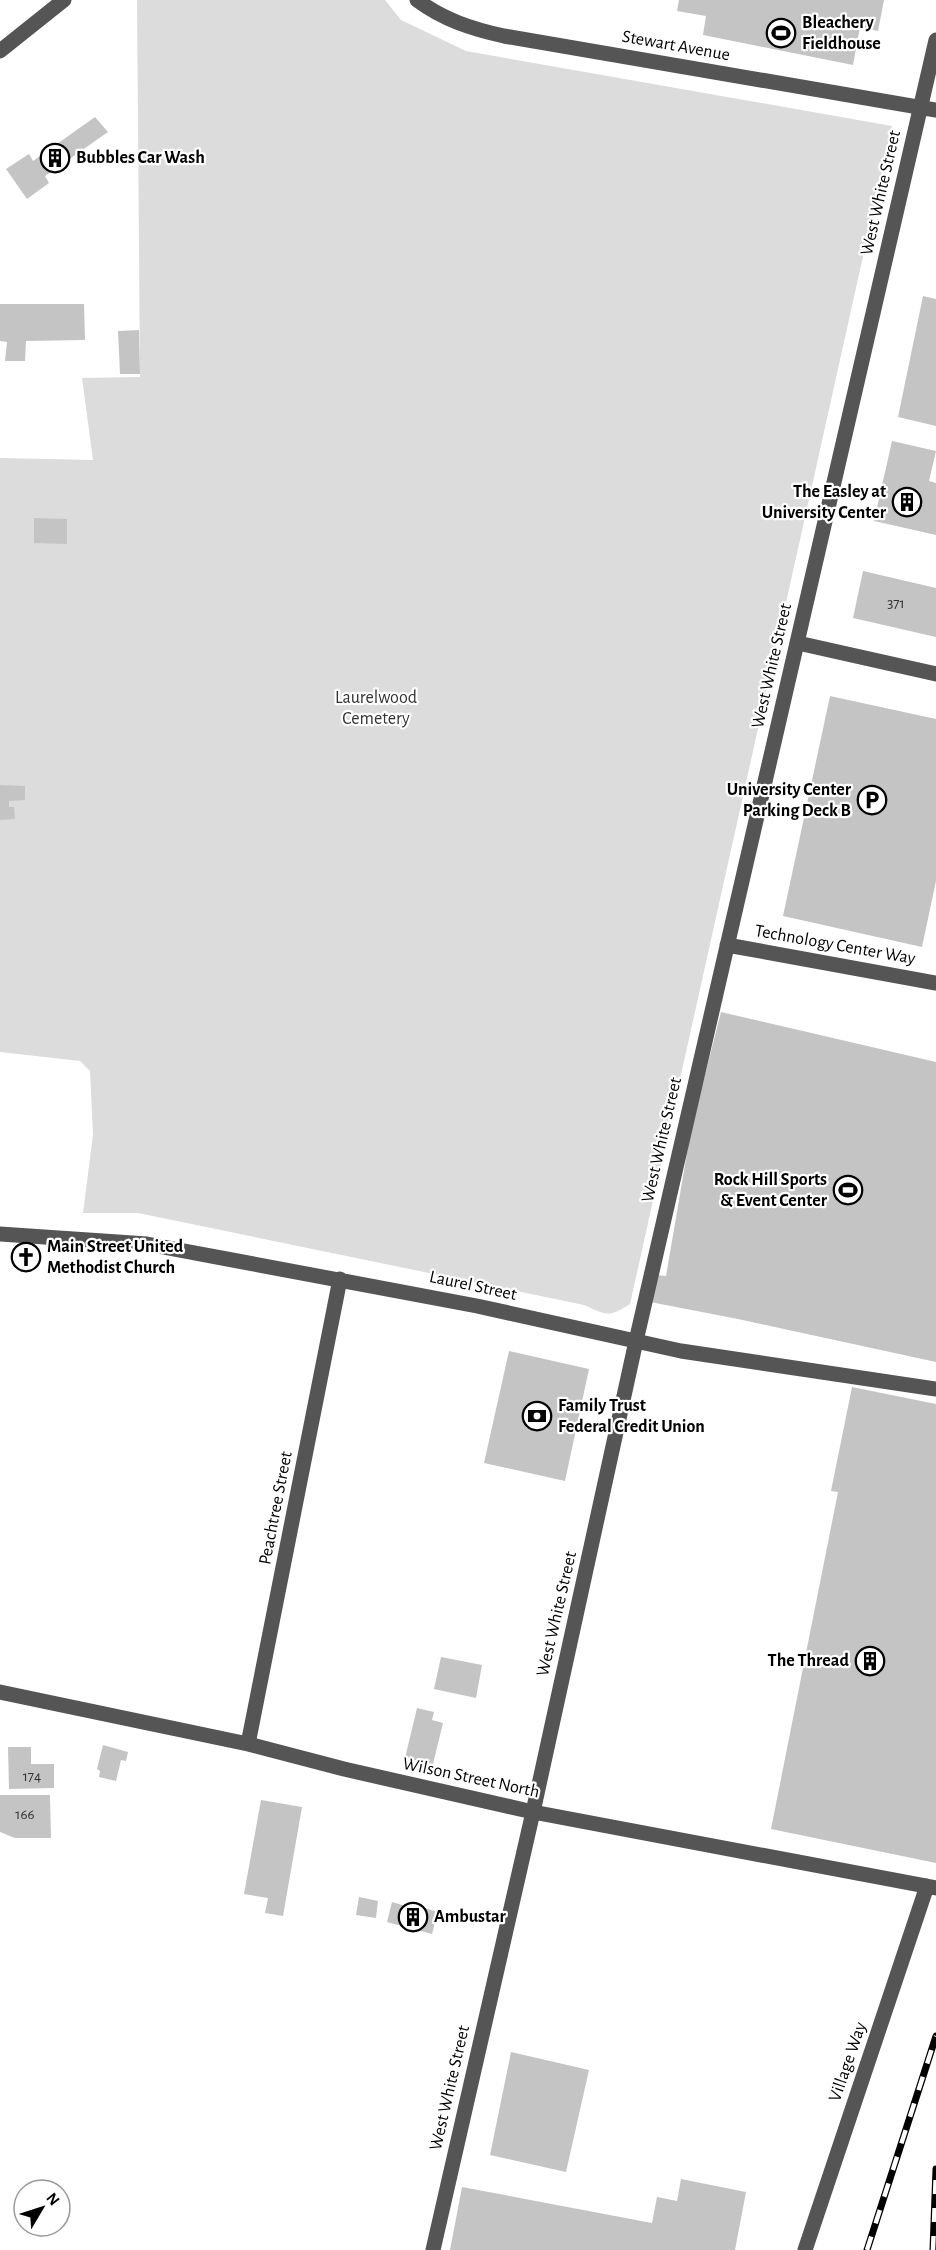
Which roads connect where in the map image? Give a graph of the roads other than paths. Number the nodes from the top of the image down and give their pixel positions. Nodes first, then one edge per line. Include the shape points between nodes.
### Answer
1 (64, 0) edge
2 (417, 0) edge
3 (936, 40) edge
4 (0, 51) edge
5 (920, 107) junction
6 (936, 110) edge
7 (798, 643) junction
8 (936, 674) edge
9 (727, 945) junction
10 (936, 984) edge
11 (0, 1234) edge
12 (340, 1279) junction
13 (636, 1341) junction
14 (936, 1389) edge
15 (0, 1692) edge
16 (248, 1744) junction
17 (533, 1812) junction
18 (932, 1887) edge
19 (433, 2250) edge
20 (805, 2250) edge

1 - 4 street
2 - 5 street, Stewart Avenue via 445,18 483,31
3 - 5 street, West White Street
5 - 6 street, Stewart Avenue
5 - 7 street, West White Street
7 - 8 street
7 - 9 street, West White Street
9 - 10 street, Technology Center Way
9 - 13 street, West White Street
11 - 12 street, Laurel Street via 147,1244
12 - 13 street, Laurel Street
12 - 16 street, Peachtree Street
13 - 14 street, Laurel Street
13 - 17 street, West White Street
15 - 16 street, Wilson Street North
16 - 17 street, Wilson Street North
17 - 18 street, Wilson Street North
17 - 19 street, West White Street
18 - 20 street, Village Way

